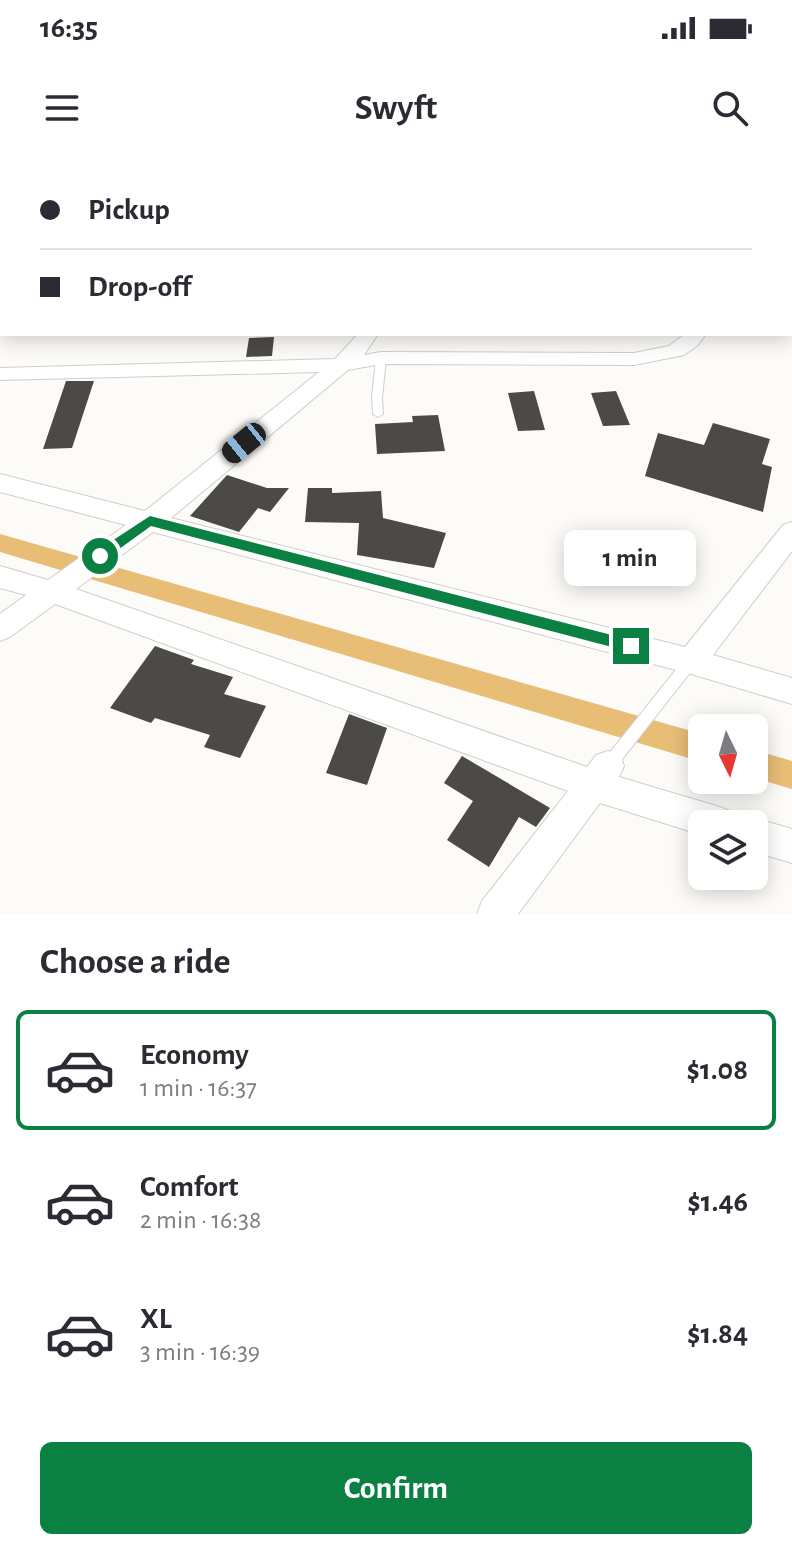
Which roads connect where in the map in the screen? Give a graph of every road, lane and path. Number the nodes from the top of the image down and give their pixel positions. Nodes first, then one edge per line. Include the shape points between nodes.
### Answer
1 (367, 336) edge
2 (695, 336) edge
3 (381, 358) junction
4 (339, 365) junction
5 (0, 374) edge
6 (378, 414) dead end
7 (0, 483) edge
8 (150, 521) junction
9 (792, 532) edge
10 (0, 577) edge
11 (50, 591) junction
12 (0, 629) edge
13 (684, 670) junction
14 (792, 691) edge
15 (601, 775) junction
16 (688, 811) edge
17 (768, 839) edge
18 (792, 846) edge
19 (495, 914) edge

1 - 4 street
2 - 3 street via 670,354 634,359
3 - 4 street
3 - 6 lane
4 - 5 street
4 - 8 street
7 - 8 street
8 - 11 street
8 - 13 street
9 - 13 street
10 - 11 street
11 - 12 street
11 - 15 street
13 - 14 street
13 - 15 lane
15 - 16 street
15 - 19 street
17 - 18 street

